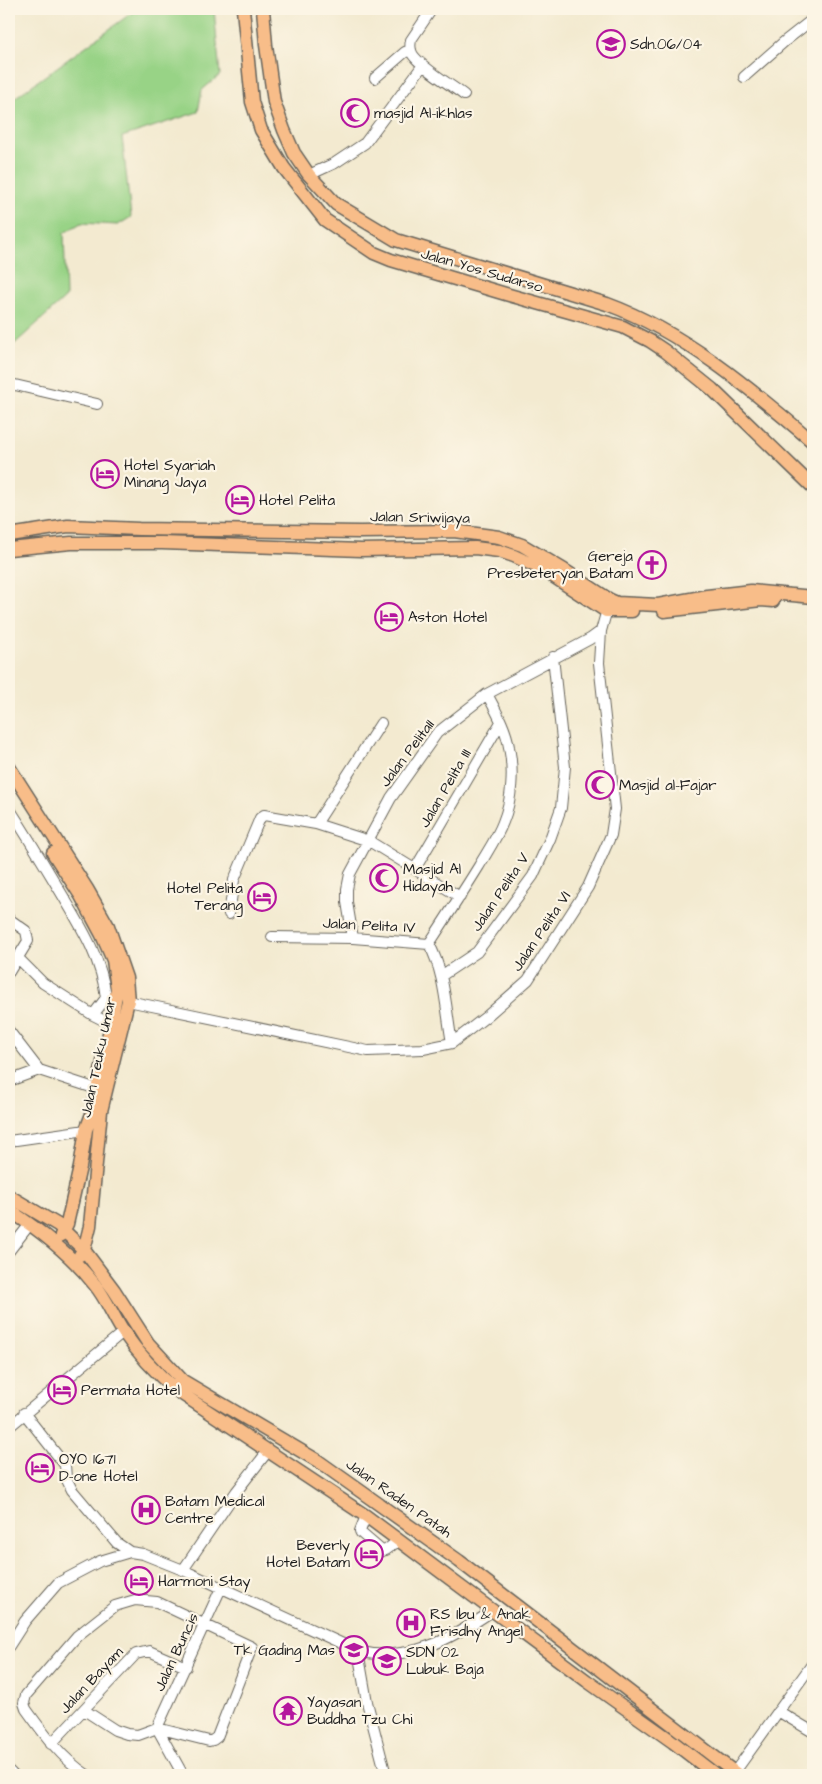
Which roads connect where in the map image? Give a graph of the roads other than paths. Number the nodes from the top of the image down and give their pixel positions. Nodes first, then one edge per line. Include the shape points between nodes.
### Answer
1 (242, 9) edge
2 (263, 9) edge
3 (432, 9) edge
4 (813, 19) edge
5 (411, 50) junction
6 (423, 65) junction
7 (744, 77) dead end
8 (376, 78) dead end
9 (464, 95) dead end
10 (309, 175) junction
11 (9, 386) edge
12 (97, 404) dead end
13 (813, 441) edge
14 (813, 485) edge
15 (108, 528) junction
16 (306, 531) junction
17 (9, 535) edge
18 (108, 543) junction
19 (306, 548) junction
20 (9, 549) edge
21 (813, 597) edge
22 (813, 605) edge
23 (608, 606) junction
24 (601, 631) junction
25 (553, 657) junction
26 (487, 694) junction
27 (501, 722) junction
28 (382, 723) dead end
29 (9, 768) edge
30 (9, 783) edge
31 (9, 808) edge
32 (316, 824) junction
33 (369, 840) junction
34 (415, 869) junction
35 (460, 898) junction
36 (229, 914) dead end
37 (9, 919) edge
38 (272, 937) dead end
39 (353, 938) junction
40 (429, 944) junction
41 (17, 957) junction
42 (9, 972) edge
43 (441, 976) junction
44 (128, 1001) junction
45 (94, 1015) junction
46 (111, 1024) junction
47 (9, 1031) edge
48 (452, 1043) junction
49 (39, 1070) junction
50 (9, 1081) edge
51 (97, 1088) junction
52 (86, 1130) junction
53 (9, 1141) edge
54 (9, 1196) edge
55 (9, 1210) edge
56 (30, 1224) junction
57 (64, 1230) junction
58 (56, 1243) junction
59 (84, 1250) junction
60 (9, 1251) edge
61 (74, 1261) junction
62 (123, 1332) junction
63 (24, 1413) junction
64 (9, 1427) edge
65 (268, 1451) junction
66 (366, 1516) junction
67 (398, 1541) junction
68 (130, 1552) junction
69 (459, 1561) junction
70 (183, 1570) junction
71 (447, 1577) junction
72 (221, 1588) junction
73 (492, 1611) junction
74 (206, 1624) junction
75 (9, 1646) edge
76 (358, 1651) junction
77 (186, 1667) junction
78 (812, 1667) edge
79 (84, 1710) junction
80 (778, 1711) junction
81 (157, 1728) junction
82 (813, 1732) edge
83 (51, 1744) junction
84 (9, 1771) edge
85 (179, 1774) edge
86 (736, 1774) edge
87 (13, 1775) edge
88 (87, 1775) edge
89 (386, 1775) edge
90 (716, 1775) edge

1 - 14 main road, Jalan Yos Sudarso via 252,102 261,130 284,168 325,220 391,260 623,327 650,341 712,389
2 - 10 main road, Jalan Yos Sudarso via 274,102 294,153
3 - 5 street via 411,40
4 - 7 street
5 - 6 street
5 - 8 street
6 - 9 street
6 - 10 street via 365,143
10 - 13 main road, Jalan Yos Sudarso via 336,204 396,240 635,314 721,368
11 - 12 street
15 - 16 main road, Jalan Sriwijaya
15 - 17 main road, Jalan Sriwijaya via 68,526
15 - 18 main road
16 - 19 main road
16 - 23 main road, Jalan Sriwijaya via 454,531 500,537 564,570
18 - 19 main road, Jalan Sriwijaya
18 - 20 main road, Jalan Sriwijaya
19 - 23 main road, Jalan Sriwijaya via 475,548 499,551 542,568
21 - 23 main road, Jalan Sriwijaya via 751,591 658,605 617,603
22 - 23 main road via 761,600 656,612
23 - 24 street, Jalan Pelita VI
24 - 25 street, Jalan PelitaII
24 - 48 street, Jalan Pelita VI via 600,671 615,809 611,834 588,887 528,980
25 - 26 street, Jalan PelitaII
25 - 43 street, Jalan Pelita V via 565,767 561,808 533,876 478,952
26 - 27 street, Jalan Pelita IV
26 - 33 street, Jalan PelitaII via 437,734 391,798
27 - 34 street, Jalan Pelita III
27 - 35 street, Jalan Pelita IV via 510,747 508,803 491,846
28 - 32 street
29 - 44 main road, Jalan Teuku Umar via 108,926 126,978
30 - 46 main road, Jalan Teuku Umar via 81,896 113,960 117,989
31 - 45 street via 96,958 106,998
32 - 33 street
32 - 36 street via 268,815 260,818 234,880
33 - 34 street
33 - 39 street, Jalan PelitaII via 350,874 347,889
34 - 35 street
35 - 40 street, Jalan Pelita IV
37 - 41 street via 26,930 28,936
38 - 39 street, Jalan Pelita IV
39 - 40 street, Jalan Pelita IV
40 - 43 street
41 - 42 street
41 - 45 street via 43,983
43 - 48 street
44 - 48 street, Jalan Pelita VI via 368,1050 423,1049
44 - 59 main road, Jalan Teuku Umar via 102,1111 90,1226
45 - 46 street
46 - 51 main road, Jalan Teuku Umar
47 - 49 street
49 - 50 street
49 - 51 street
51 - 52 main road, Jalan Teuku Umar
52 - 53 street
52 - 57 main road, Jalan Teuku Umar
54 - 57 main road, Jalan Raden Patah
55 - 56 main road
56 - 58 main road
56 - 60 street
57 - 58 main road, Jalan Teuku Umar
57 - 59 main road, Jalan Raden Patah
58 - 61 main road
59 - 61 main road, Jalan Teuku Umar
59 - 69 main road, Jalan Raden Patah via 148,1343 183,1381 318,1461
61 - 62 main road via 96,1286
62 - 63 street
62 - 65 main road via 176,1390
63 - 64 street
63 - 68 street via 65,1465 66,1478 72,1490 117,1543
65 - 66 main road
65 - 70 street
66 - 67 main road
66 - 67 street via 361,1533 381,1550
67 - 71 main road
68 - 70 street
68 - 75 street via 100,1561 58,1583 25,1621
69 - 71 main road
69 - 86 main road, Jalan Raden Patah
70 - 72 street
71 - 73 main road
72 - 74 street, Jalan Buncis
72 - 76 street
73 - 76 street via 454,1636 416,1650 388,1655
73 - 90 main road
74 - 77 street, Jalan Buncis
74 - 81 street via 253,1649 217,1737 209,1741
74 - 83 street via 157,1602 134,1600 115,1606 77,1636 26,1695 26,1709
76 - 89 street
77 - 79 street, Jalan Bayam via 149,1651 136,1654
77 - 81 street, Jalan Buncis
78 - 80 street
79 - 81 street via 127,1734 138,1735
79 - 83 street, Jalan Bayam
80 - 82 street
80 - 86 street
81 - 85 street
83 - 88 street
84 - 87 street

